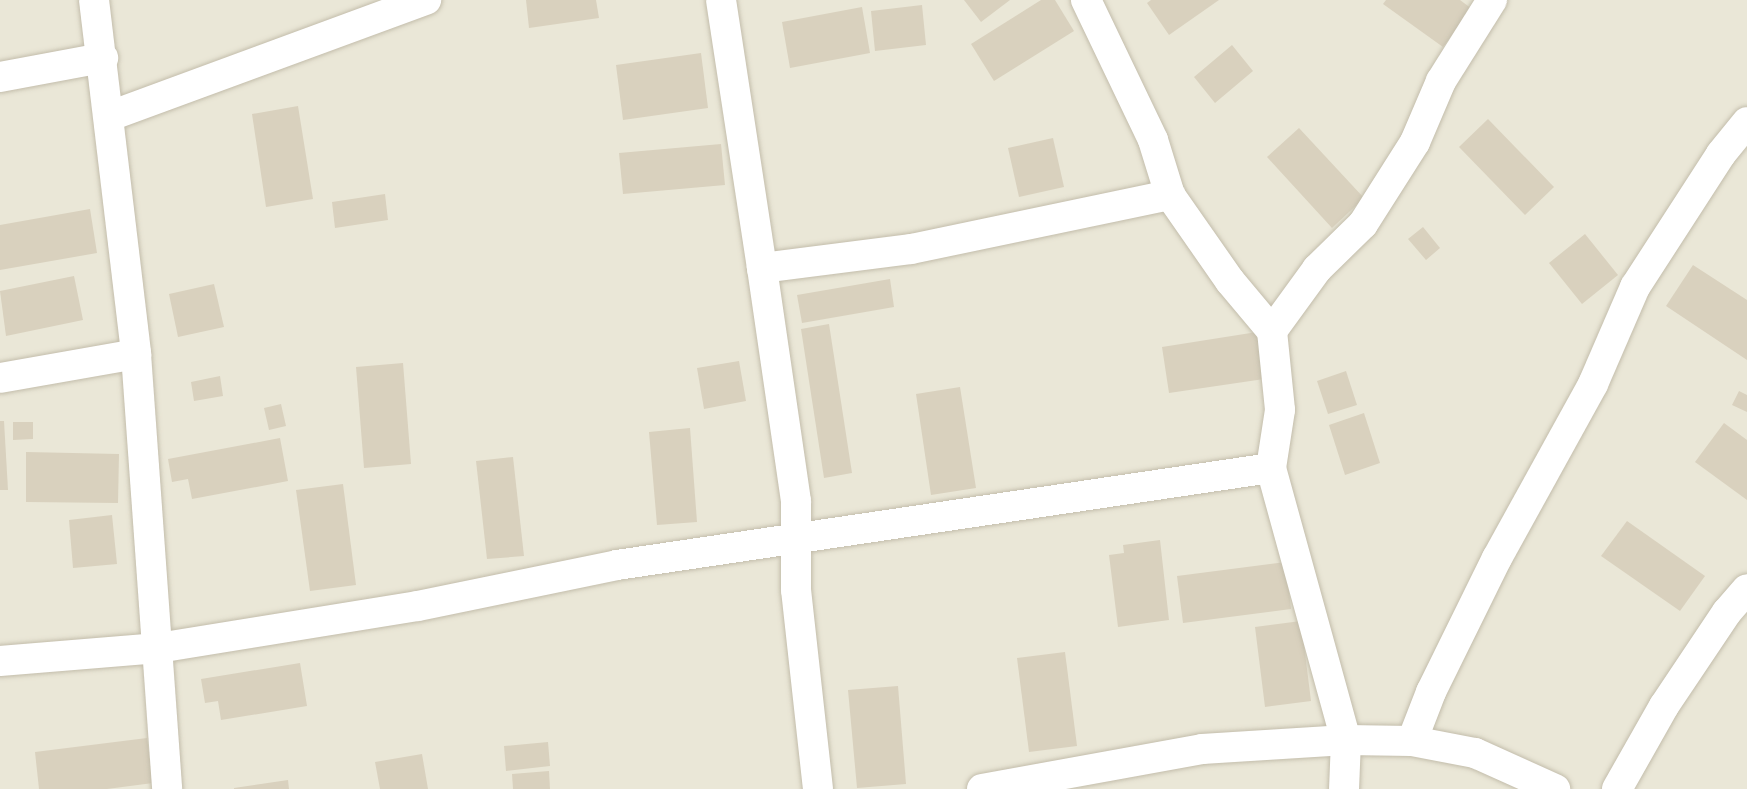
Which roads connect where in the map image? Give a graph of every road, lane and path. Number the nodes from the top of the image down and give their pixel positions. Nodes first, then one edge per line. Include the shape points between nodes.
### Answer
1 (94, 0) edge
2 (426, 0) edge
3 (725, 0) edge
4 (1086, 0) edge
5 (1492, 0) edge
6 (382, 8) edge
7 (103, 58) junction
8 (0, 77) edge
9 (110, 116) junction
10 (1747, 122) edge
11 (1170, 195) junction
12 (762, 268) junction
13 (1272, 331) junction
14 (136, 354) junction
15 (0, 378) edge
16 (1271, 468) junction
17 (798, 540) junction
18 (1747, 589) edge
19 (158, 648) junction
20 (0, 661) edge
21 (1346, 740) junction
22 (1412, 741) junction
23 (167, 789) edge
24 (818, 789) edge
25 (982, 789) edge
26 (1344, 789) edge
27 (1555, 789) edge
28 (1617, 789) edge

1 - 7 street
2 - 6 street
3 - 12 street
4 - 11 street via 1153,140
5 - 13 street via 1441,81 1415,142 1362,224 1317,269
6 - 9 street
7 - 8 street
7 - 9 street
9 - 14 street
10 - 22 street via 1721,154 1635,286 1593,384 1497,558 1431,692
11 - 12 street via 911,249
11 - 13 street via 1230,282
12 - 17 street
13 - 16 street via 1280,410
14 - 15 street
14 - 19 street
16 - 17 street
16 - 21 street
17 - 19 street via 617,565 418,606
17 - 24 street via 796,590
18 - 28 street via 1727,612 1664,706
19 - 20 street
19 - 23 street
21 - 22 street
21 - 25 street via 1202,749
21 - 26 street
22 - 27 street via 1475,753

